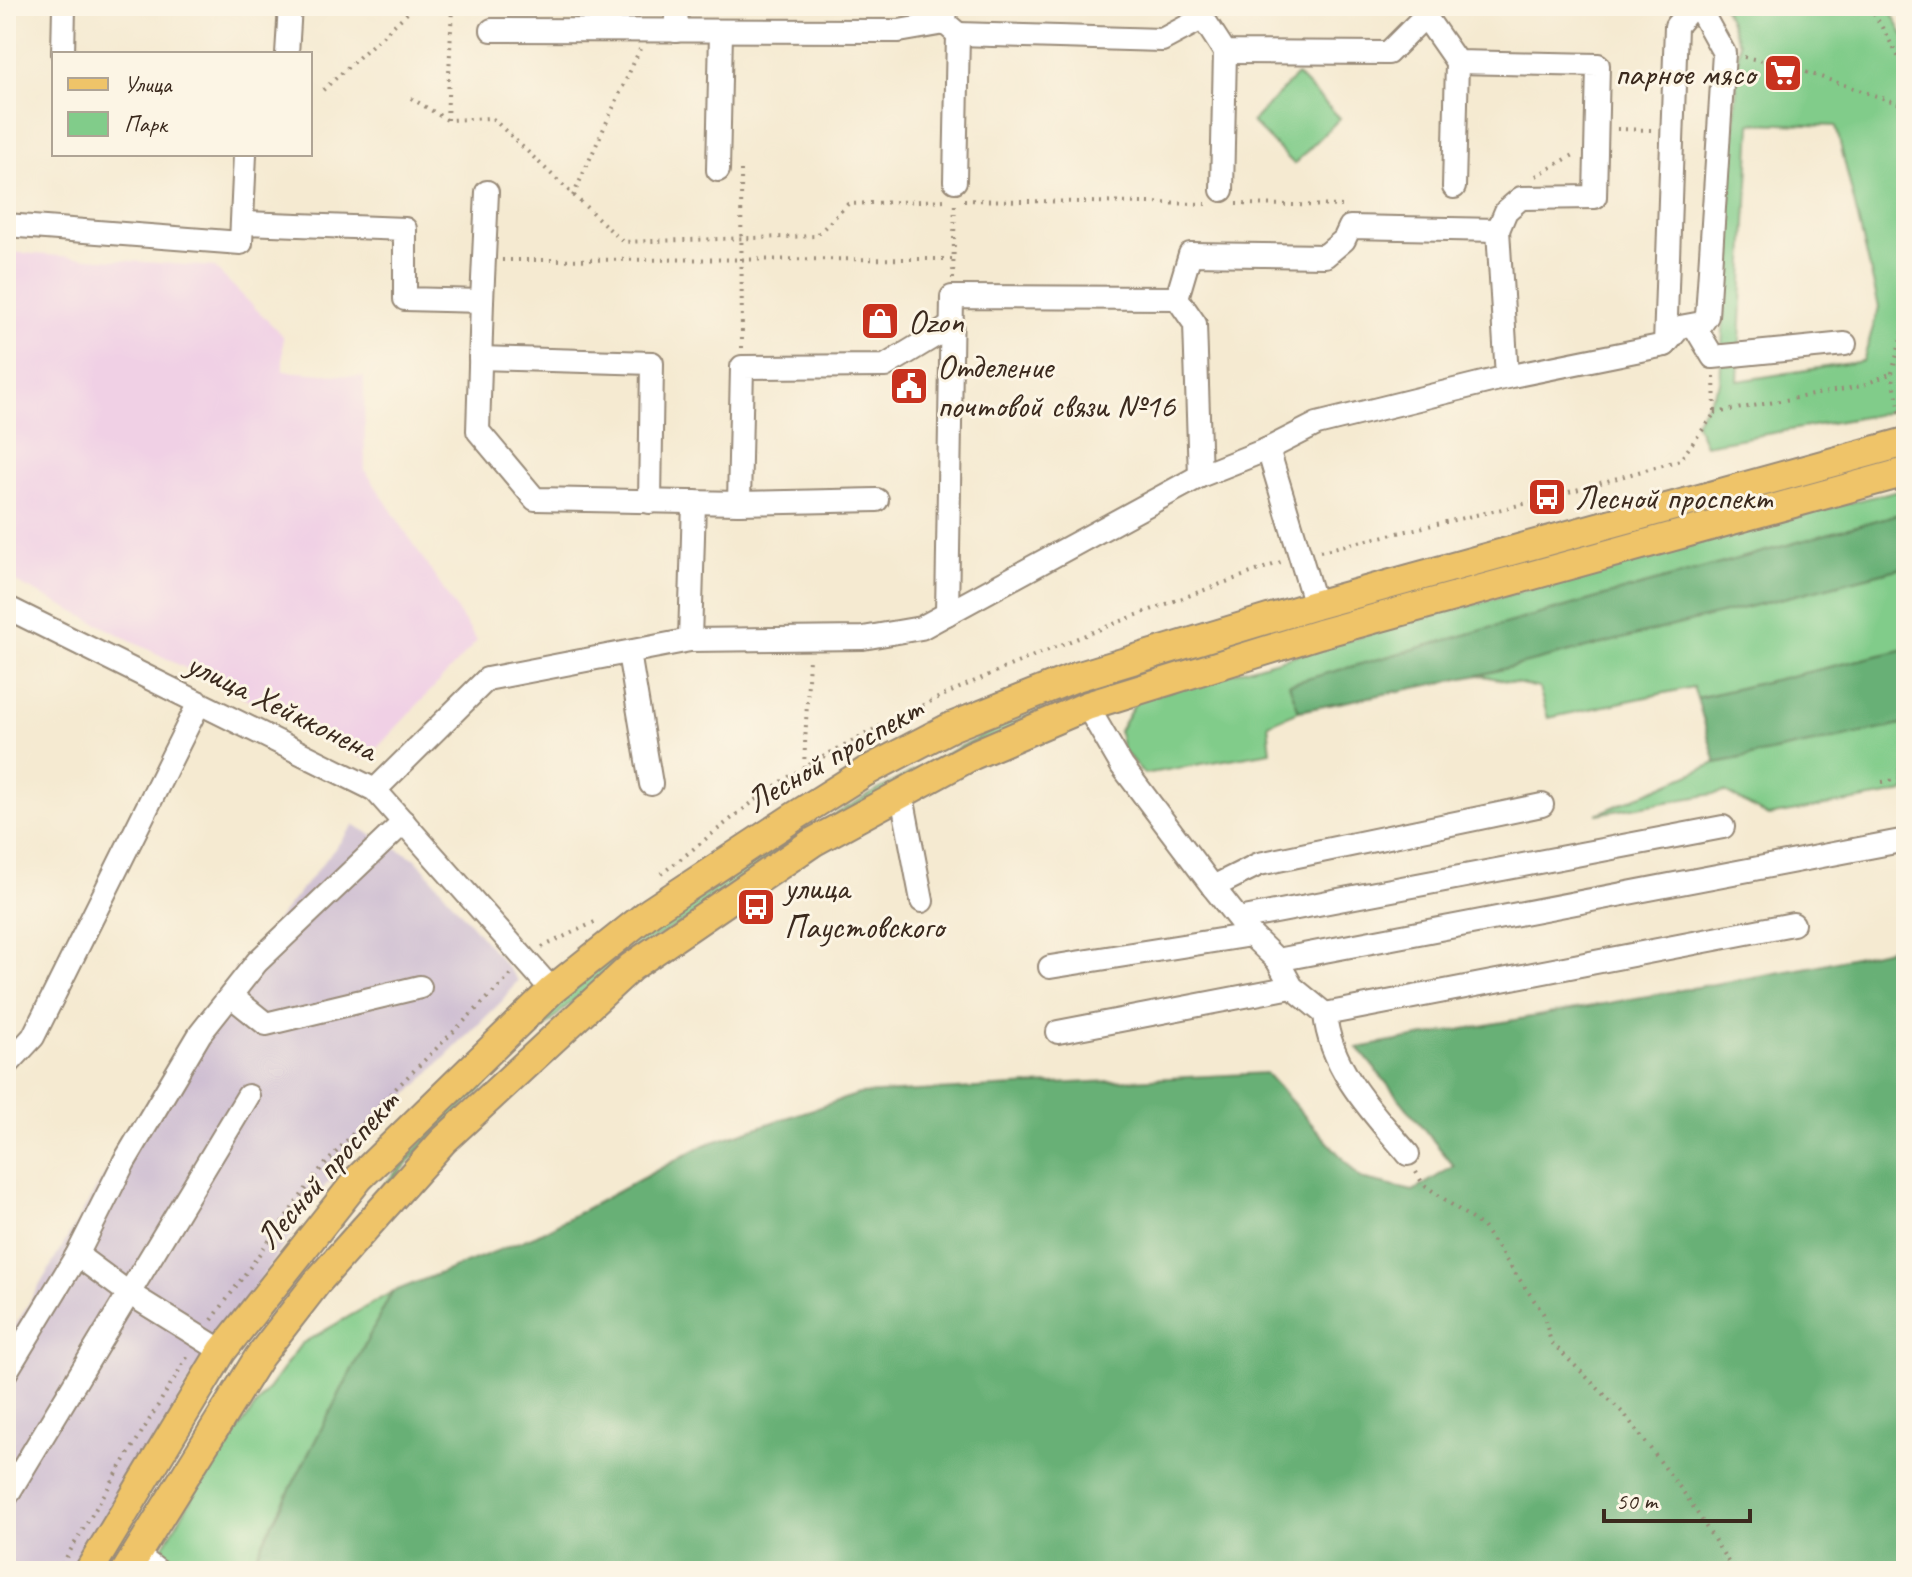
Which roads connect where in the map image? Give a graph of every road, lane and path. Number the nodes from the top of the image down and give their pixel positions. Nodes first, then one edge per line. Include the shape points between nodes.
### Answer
1 (64, 6) edge
2 (290, 6) edge
3 (415, 6) edge
4 (452, 6) edge
5 (677, 6) edge
6 (1696, 6) edge
7 (1870, 6) edge
8 (1425, 11) edge
9 (1203, 12) edge
10 (950, 21) edge
11 (492, 30) dead end
12 (649, 31) junction
13 (676, 31) junction
14 (721, 32) junction
15 (63, 52) edge
16 (287, 52) edge
17 (1225, 52) junction
18 (1724, 53) junction
19 (1457, 62) junction
20 (1906, 70) edge
21 (323, 90) dead end
22 (411, 98) dead end
23 (1906, 106) edge
24 (447, 120) junction
25 (1597, 129) junction
26 (1672, 130) junction
27 (245, 156) edge
28 (730, 170) joint
29 (1533, 178) dead end
30 (1454, 187) dead end
31 (955, 190) junction
32 (487, 192) dead end
33 (573, 196) junction
34 (1218, 199) junction
35 (1351, 206) dead end
36 (242, 223) junction
37 (6, 225) edge
38 (1498, 230) junction
39 (742, 239) junction
40 (954, 259) junction
41 (742, 260) junction
42 (484, 261) junction
43 (952, 297) junction
44 (1177, 298) junction
45 (482, 301) junction
46 (1906, 320) edge
47 (951, 326) junction
48 (1695, 327) junction
49 (1845, 344) dead end
50 (1665, 345) junction
51 (1713, 357) junction
52 (480, 358) junction
53 (742, 367) junction
54 (1892, 373) junction
55 (1507, 377) junction
56 (1905, 434) edge
57 (1268, 449) junction
58 (1906, 472) edge
59 (1200, 476) junction
60 (877, 500) dead end
61 (650, 502) junction
62 (694, 502) junction
63 (739, 503) junction
64 (1315, 605) junction
65 (6, 607) edge
66 (947, 614) junction
67 (690, 640) junction
68 (810, 640) junction
69 (629, 653) junction
70 (1076, 677) junction
71 (199, 703) junction
72 (1087, 706) junction
73 (804, 767) dead end
74 (1906, 778) edge
75 (1882, 782) dead end
76 (651, 784) dead end
77 (375, 790) junction
78 (902, 796) junction
79 (1542, 805) dead end
80 (404, 822) junction
81 (1723, 827) dead end
82 (1906, 840) edge
83 (1213, 887) junction
84 (922, 901) dead end
85 (600, 920) dead end
86 (1793, 924) dead end
87 (1245, 927) junction
88 (538, 949) dead end
89 (1277, 960) junction
90 (1050, 967) dead end
91 (420, 987) dead end
92 (1292, 987) junction
93 (552, 990) junction
94 (231, 996) junction
95 (1325, 1014) junction
96 (1058, 1032) dead end
97 (6, 1066) edge
98 (248, 1096) dead end
99 (1408, 1154) joint
100 (77, 1255) junction
101 (127, 1292) junction
102 (222, 1351) junction
103 (6, 1372) edge
104 (6, 1497) edge
105 (110, 1536) junction
106 (140, 1566) edge
107 (89, 1571) edge
108 (1734, 1571) edge

1 - 15 street
2 - 16 street
3 - 21 path
4 - 24 path
5 - 13 street
6 - 18 street
6 - 26 street via 1676,26
7 - 20 path
8 - 17 street via 1388,53
8 - 19 street
9 - 10 street via 1162,40
9 - 17 street
10 - 14 street via 899,31
10 - 31 street
11 - 12 street
12 - 13 street
12 - 33 path
13 - 14 street
14 - 28 street
17 - 34 street
18 - 23 path via 1788,66
18 - 48 street via 1707,316
19 - 25 street via 1598,65
19 - 30 street
22 - 24 path
24 - 33 path via 492,118
25 - 26 path
25 - 29 path via 1587,148
25 - 38 street via 1595,197 1521,198 1506,211
26 - 50 street
27 - 36 street
28 - 39 path
31 - 34 path
31 - 39 path via 848,204 816,236
31 - 40 path
32 - 42 street
33 - 39 path via 623,242
34 - 35 path
36 - 37 street via 241,243
36 - 45 street via 405,229 405,299
38 - 44 street via 1350,227 1325,256 1190,254
38 - 55 street
39 - 41 path
40 - 41 path
40 - 43 path
41 - 42 path
41 - 53 path
42 - 45 street
43 - 44 street
43 - 47 street
44 - 59 street via 1195,324
45 - 52 street
46 - 54 path
47 - 53 street via 885,366
47 - 66 street
48 - 50 street via 1680,327
48 - 51 street
49 - 51 street
50 - 55 street
51 - 54 path via 1715,413 1861,386
52 - 61 street via 478,431 535,499
52 - 61 street via 652,363
53 - 63 street
54 - 56 path
55 - 57 street via 1317,424
56 - 64 main road, Лесной проспект
57 - 59 street
57 - 64 street
58 - 72 main road, Лесной проспект via 1319,634
59 - 66 street
60 - 63 street
61 - 62 street
62 - 63 street
62 - 67 street
64 - 70 main road, Лесной проспект
65 - 71 street, улица Хейкконена
66 - 68 street via 921,628
67 - 68 street
67 - 69 street
68 - 73 path
69 - 76 street
69 - 77 street via 487,679
70 - 72 main road
70 - 93 main road, Лесной проспект via 951,727 865,772 650,912
71 - 77 street, улица Хейкконена
71 - 97 street via 33,1037
72 - 78 main road, Лесной проспект via 973,755
72 - 83 street via 1122,766
74 - 75 path
77 - 80 street, улица Хейкконена
78 - 84 street
78 - 106 main road, Лесной проспект via 813,842 631,967 443,1141 318,1281 259,1357
79 - 83 street via 1259,864
80 - 93 street, улица Хейкконена
80 - 94 street via 257,962
81 - 87 street
82 - 89 street
83 - 87 street
85 - 88 path
86 - 95 street
87 - 89 street
87 - 90 street
89 - 92 street
91 - 94 street via 266,1024
92 - 95 street
92 - 96 street
93 - 102 main road, Лесной проспект via 359,1178
94 - 100 street via 200,1034 124,1162
95 - 99 street via 1327,1041 1361,1098
98 - 101 street
99 - 108 path via 1423,1184 1483,1227 1543,1313 1551,1342 1625,1415
100 - 101 street
100 - 103 street
101 - 102 street
101 - 104 street
102 - 105 main road, Лесной проспект
105 - 106 main road
105 - 107 main road, Лесной проспект

